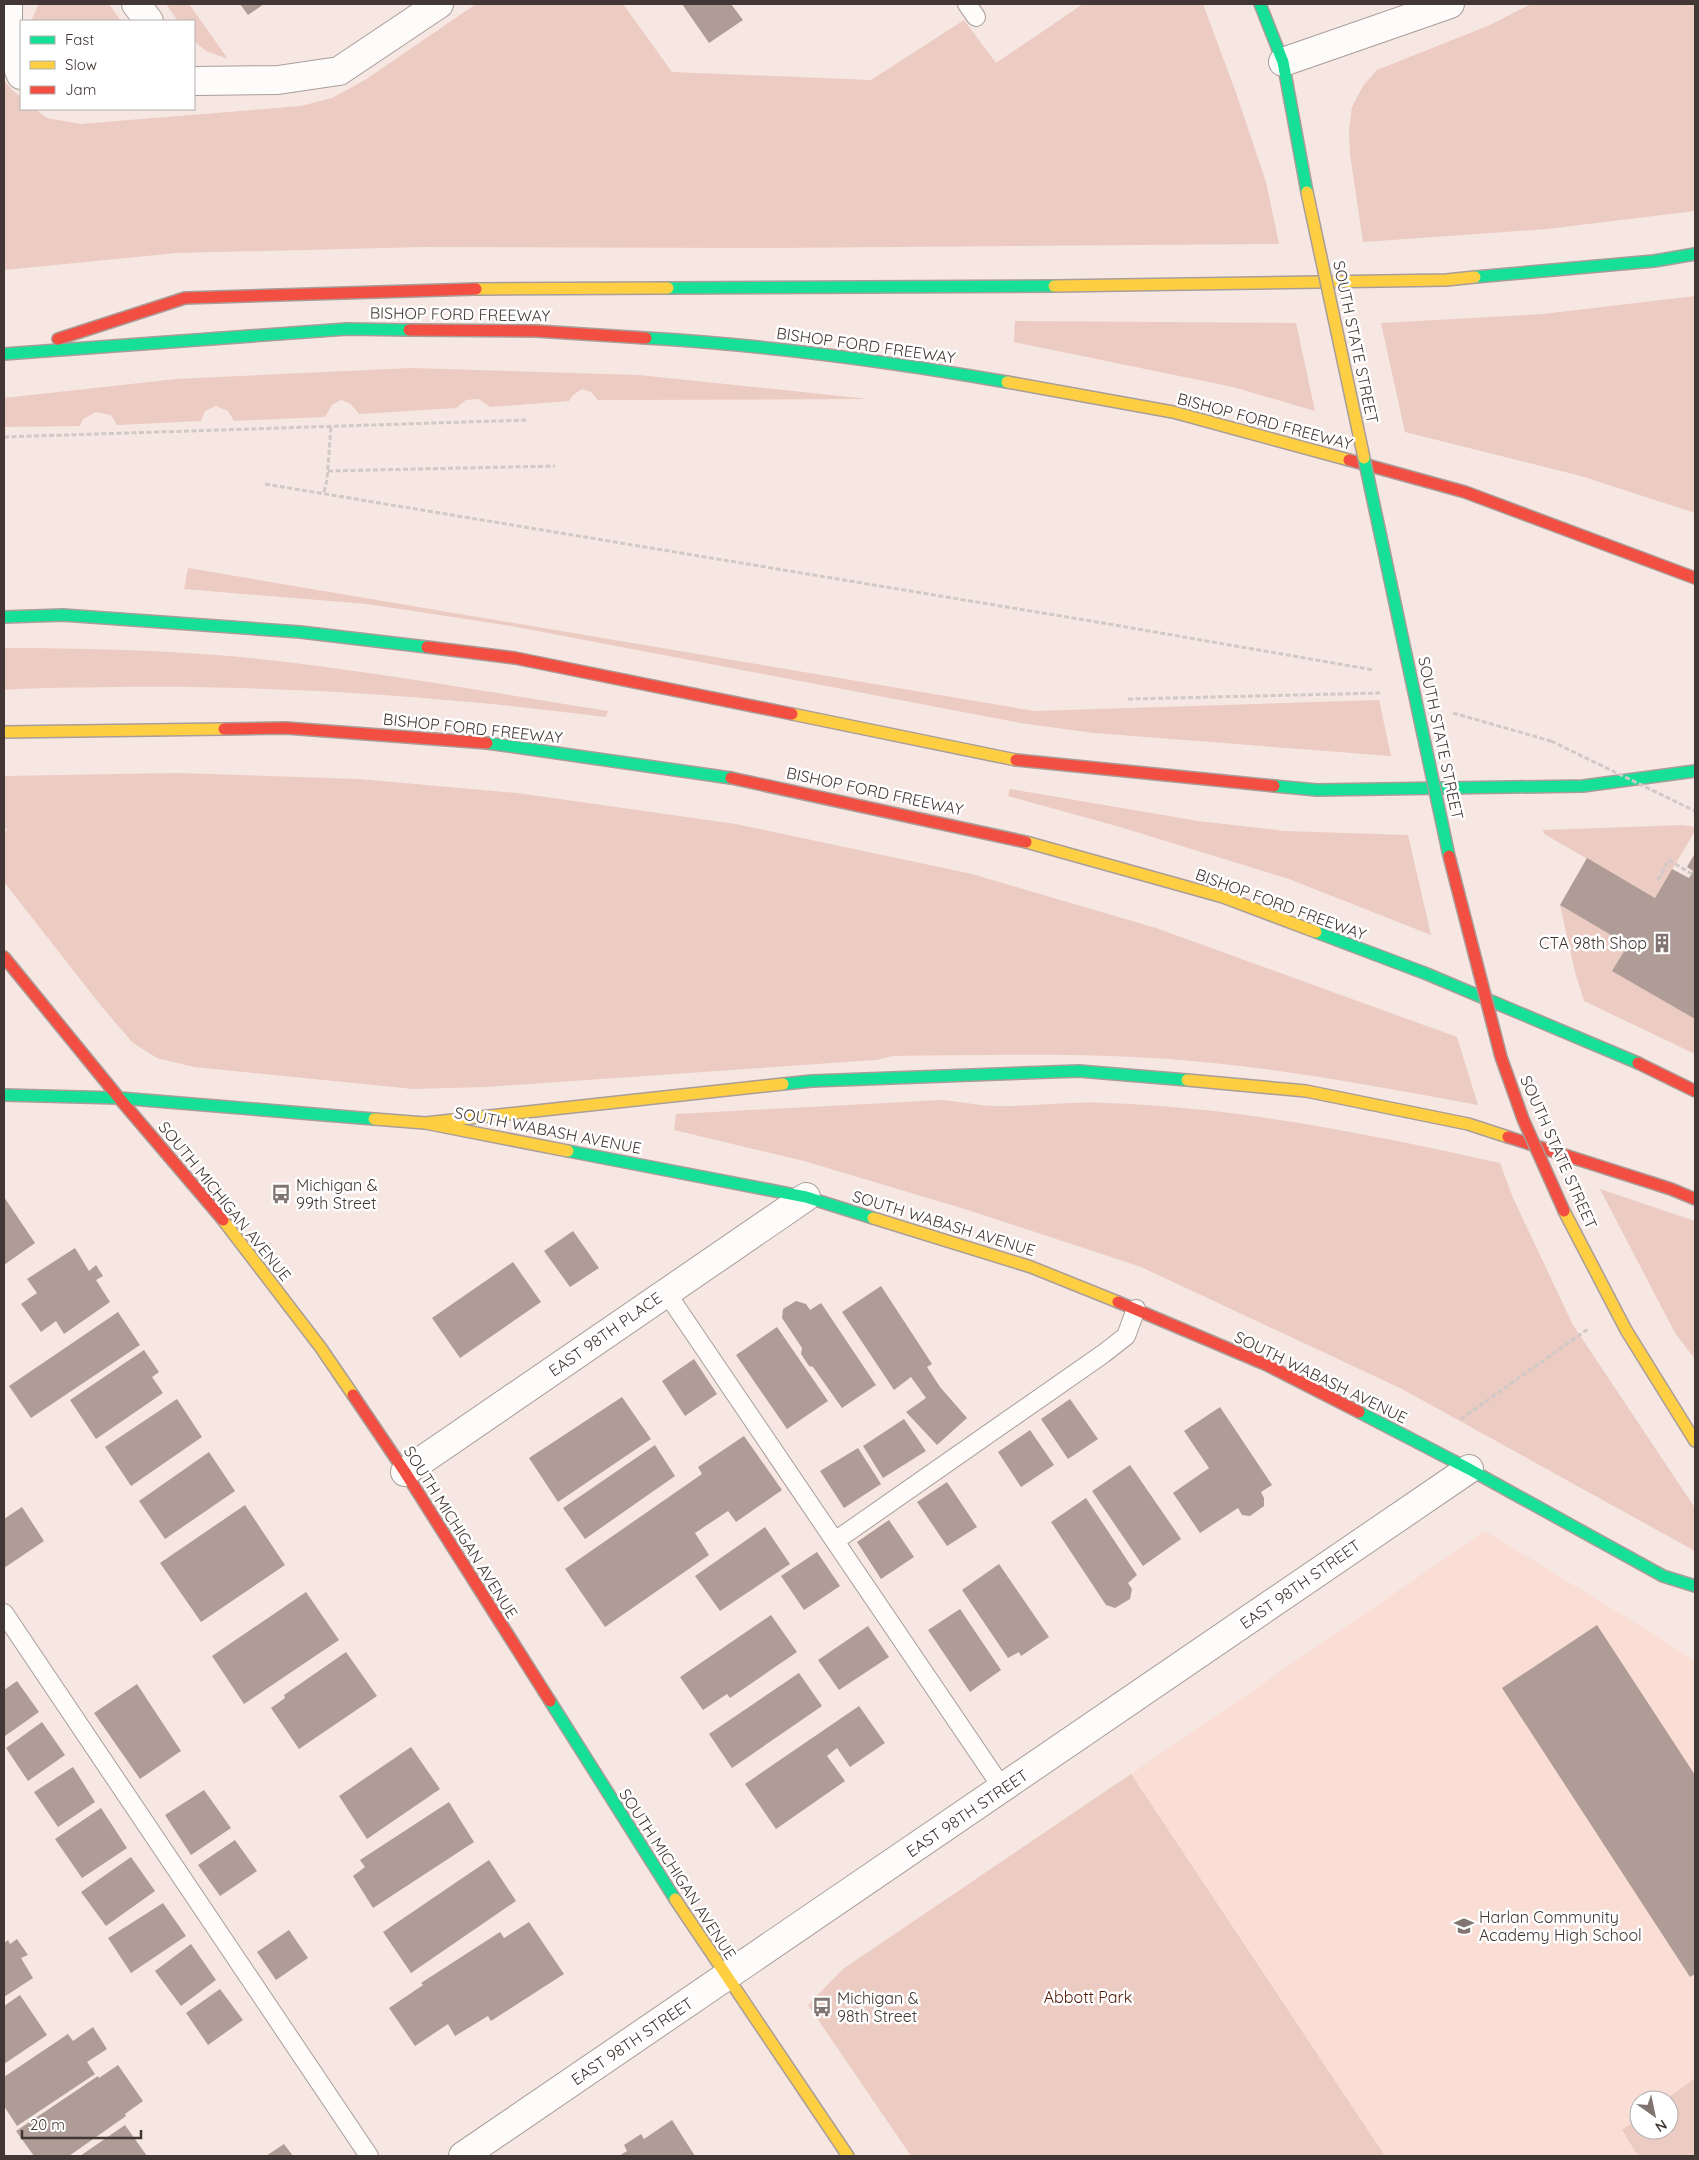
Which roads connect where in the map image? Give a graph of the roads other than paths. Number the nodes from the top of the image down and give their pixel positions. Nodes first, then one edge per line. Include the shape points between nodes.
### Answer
1 (8, 4) edge
2 (136, 4) edge
3 (439, 4) edge
4 (1260, 4) edge
5 (1450, 4) edge
6 (148, 20) edge
7 (1283, 62) junction
8 (20, 73) edge
9 (195, 81) edge
10 (1695, 254) edge
11 (18, 352) junction
12 (4, 354) edge
13 (1695, 578) edge
14 (4, 617) edge
15 (4, 732) edge
16 (1695, 771) edge
17 (4, 956) edge
18 (1695, 1091) edge
19 (4, 1095) edge
20 (119, 1098) junction
21 (424, 1123) junction
22 (806, 1197) junction
23 (1695, 1199) edge
24 (666, 1292) junction
25 (1136, 1309) junction
26 (1695, 1441) edge
27 (1469, 1469) junction
28 (405, 1472) junction
29 (835, 1541) junction
30 (1695, 1586) edge
31 (4, 1613) edge
32 (1003, 1789) junction
33 (726, 1978) junction
34 (369, 2156) edge
35 (463, 2156) edge
36 (848, 2156) edge

1 - 8 street via 8,44
2 - 6 street
3 - 9 street via 339,71 278,80
4 - 7 main road, SOUTH STATE STREET
5 - 7 street
7 - 26 main road, SOUTH STATE STREET, bridge via 1307,192 1457,889 1501,1057 1523,1119 1564,1211 1626,1330
10 - 11 main road via 1654,261 1446,280 1200,285 434,289 185,298
11 - 12 main road, BISHOP FORD FREEWAY
11 - 13 main road, BISHOP FORD FREEWAY via 347,329 536,331 734,344 926,368 1173,412 1464,492
14 - 16 main road via 63,615 300,632 515,658 1030,763 1307,789 1583,786
15 - 18 main road, BISHOP FORD FREEWAY via 286,728 481,742 746,780 1003,836 1223,897 1427,974 1630,1059
17 - 20 main road, SOUTH MICHIGAN AVENUE
19 - 20 main road, SOUTH WABASH AVENUE
20 - 21 main road, SOUTH WABASH AVENUE
20 - 28 main road, SOUTH MICHIGAN AVENUE via 238,1238 321,1348
21 - 22 main road, SOUTH WABASH AVENUE
21 - 23 main road via 812,1082 1079,1071 1306,1091 1468,1124
22 - 24 street, EAST 98TH PLACE
22 - 25 main road, SOUTH WABASH AVENUE via 1031,1267
24 - 28 street, EAST 98TH PLACE
24 - 29 lane
25 - 27 main road, SOUTH WABASH AVENUE via 1267,1366
25 - 29 lane via 1126,1336 1103,1354
27 - 30 main road, SOUTH WABASH AVENUE via 1663,1576
27 - 32 street, EAST 98TH STREET
28 - 33 main road, SOUTH MICHIGAN AVENUE
29 - 32 lane
31 - 34 lane
32 - 33 street, EAST 98TH STREET
33 - 35 street, EAST 98TH STREET
33 - 36 main road, SOUTH MICHIGAN AVENUE

